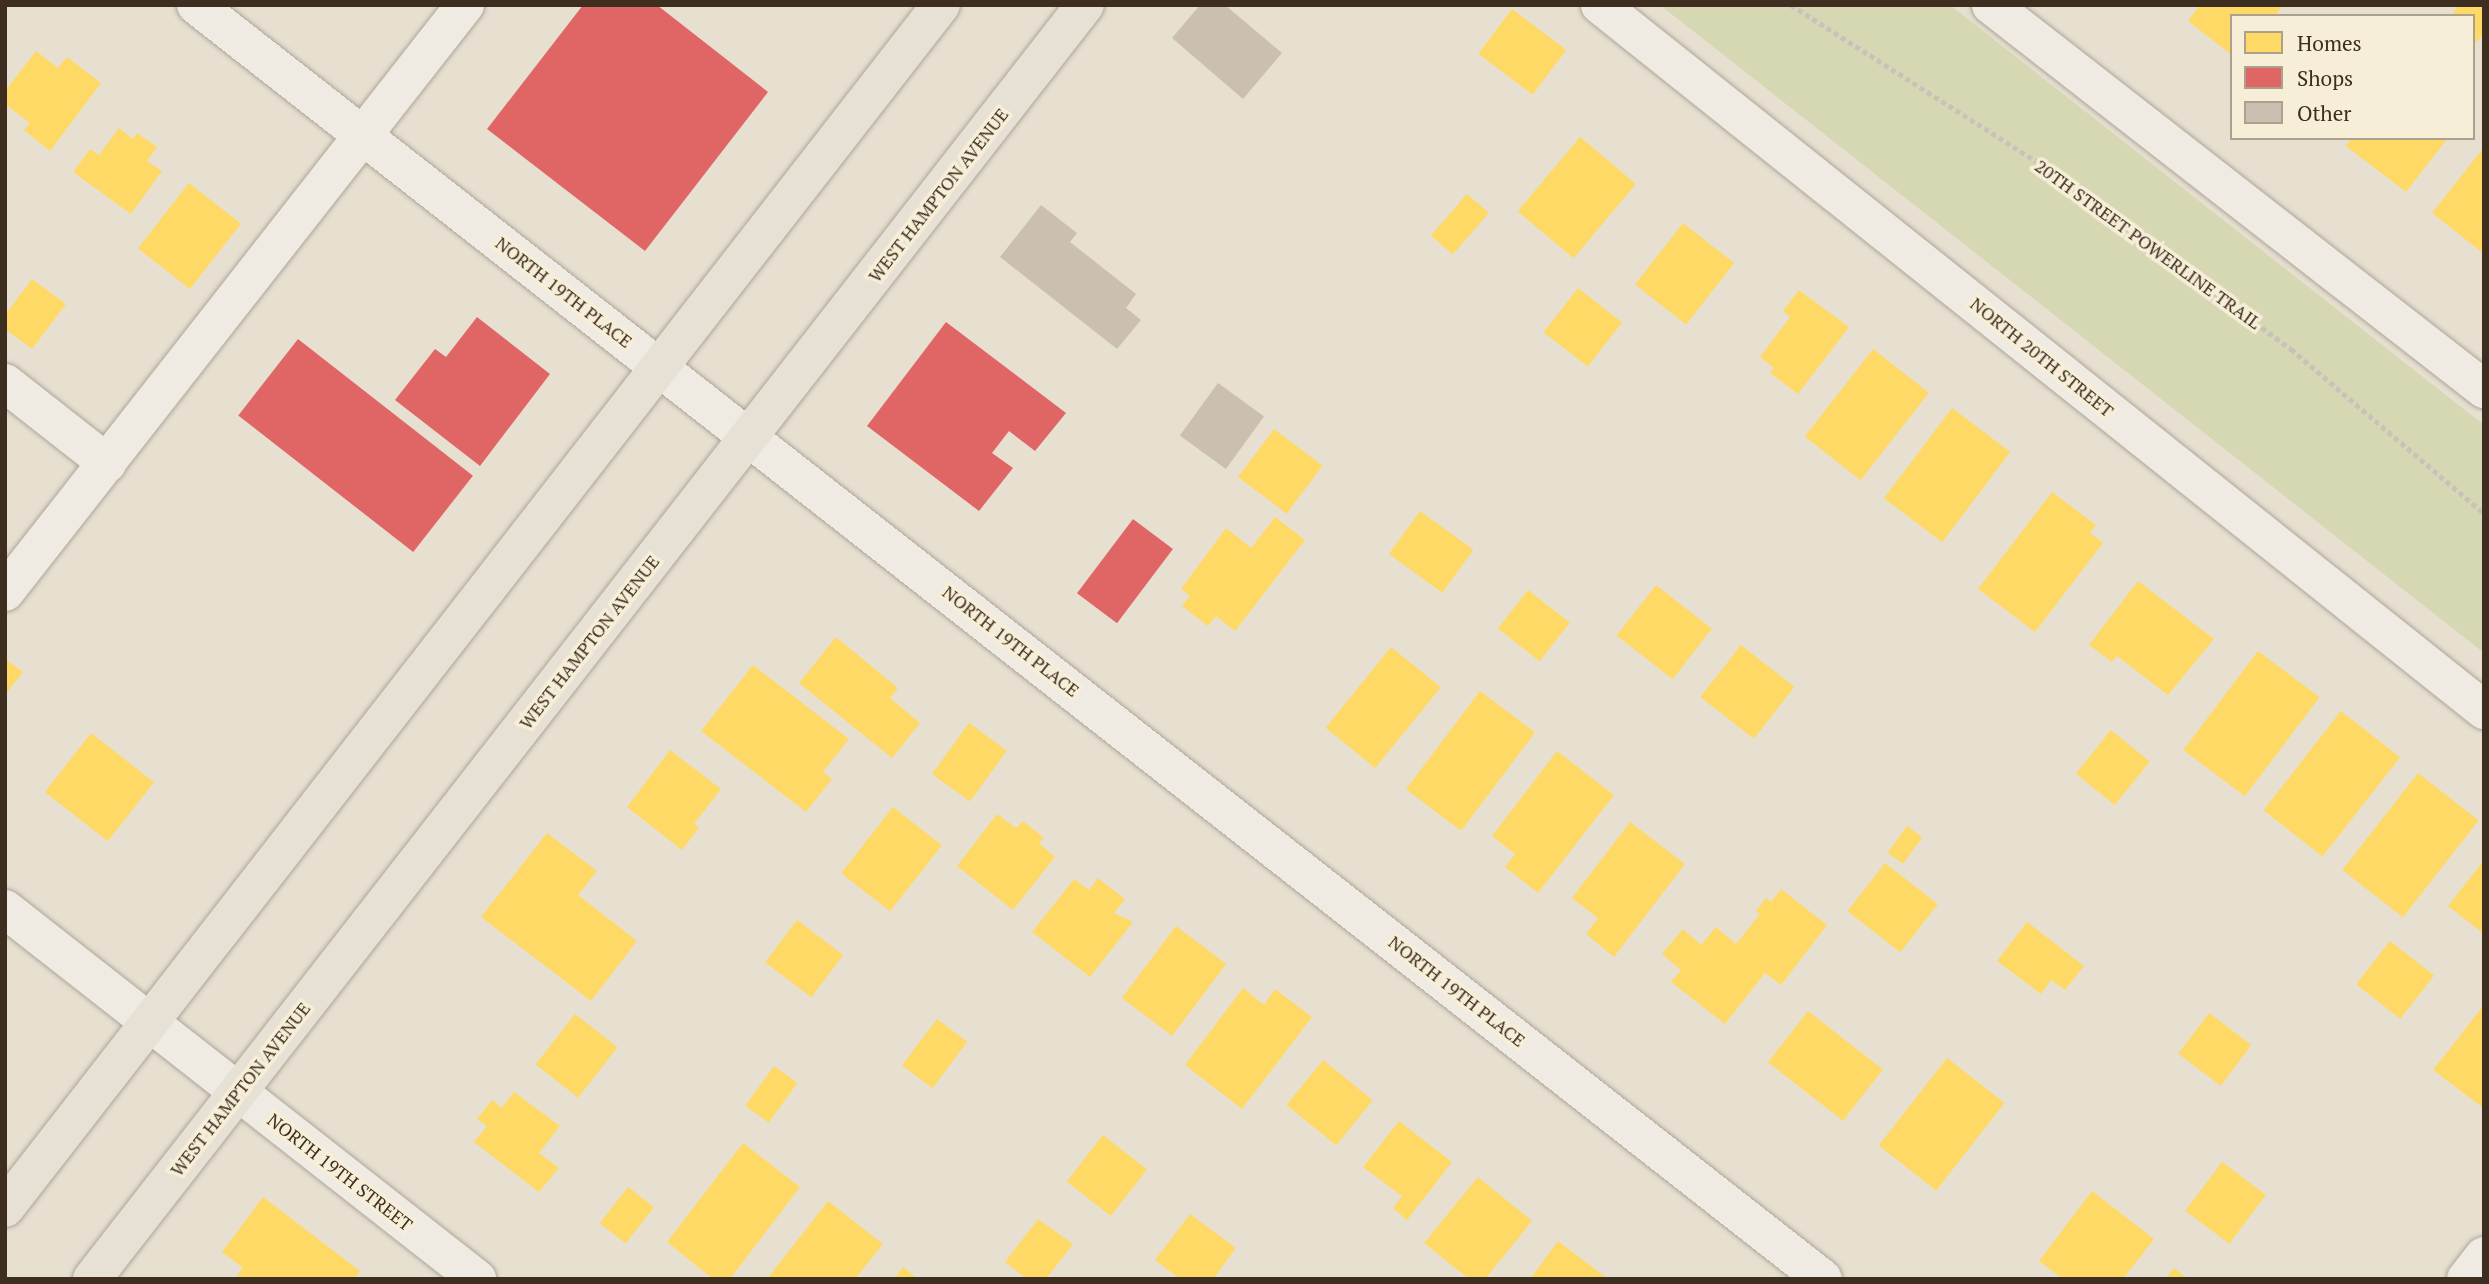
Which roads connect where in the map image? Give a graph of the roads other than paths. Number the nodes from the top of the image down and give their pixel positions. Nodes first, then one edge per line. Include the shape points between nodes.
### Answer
1 (196, 5) edge
2 (465, 5) edge
3 (941, 5) edge
4 (1085, 5) edge
5 (1600, 5) edge
6 (1991, 5) edge
7 (363, 136) junction
8 (660, 367) junction
9 (5, 383) edge
10 (2484, 389) edge
11 (749, 437) junction
12 (107, 463) junction
13 (5, 593) edge
14 (2484, 710) edge
15 (5, 909) edge
16 (149, 1023) junction
17 (237, 1092) junction
18 (5, 1208) edge
19 (2484, 1256) edge
20 (92, 1279) edge
21 (477, 1279) edge
22 (1823, 1279) edge
23 (2466, 1279) edge

1 - 7 street, NORTH 19TH PLACE
2 - 7 street
3 - 8 main road
4 - 11 main road, WEST HAMPTON AVENUE
5 - 14 street, NORTH 20TH STREET
6 - 10 street
7 - 8 street, NORTH 19TH PLACE
7 - 12 street
8 - 11 street, NORTH 19TH PLACE
8 - 16 main road
9 - 12 street
11 - 17 main road, WEST HAMPTON AVENUE
11 - 22 street, NORTH 19TH PLACE
12 - 13 street
15 - 16 street, NORTH 19TH STREET
16 - 17 street, NORTH 19TH STREET
16 - 18 main road
17 - 20 main road, WEST HAMPTON AVENUE
17 - 21 street, NORTH 19TH STREET
19 - 23 street

